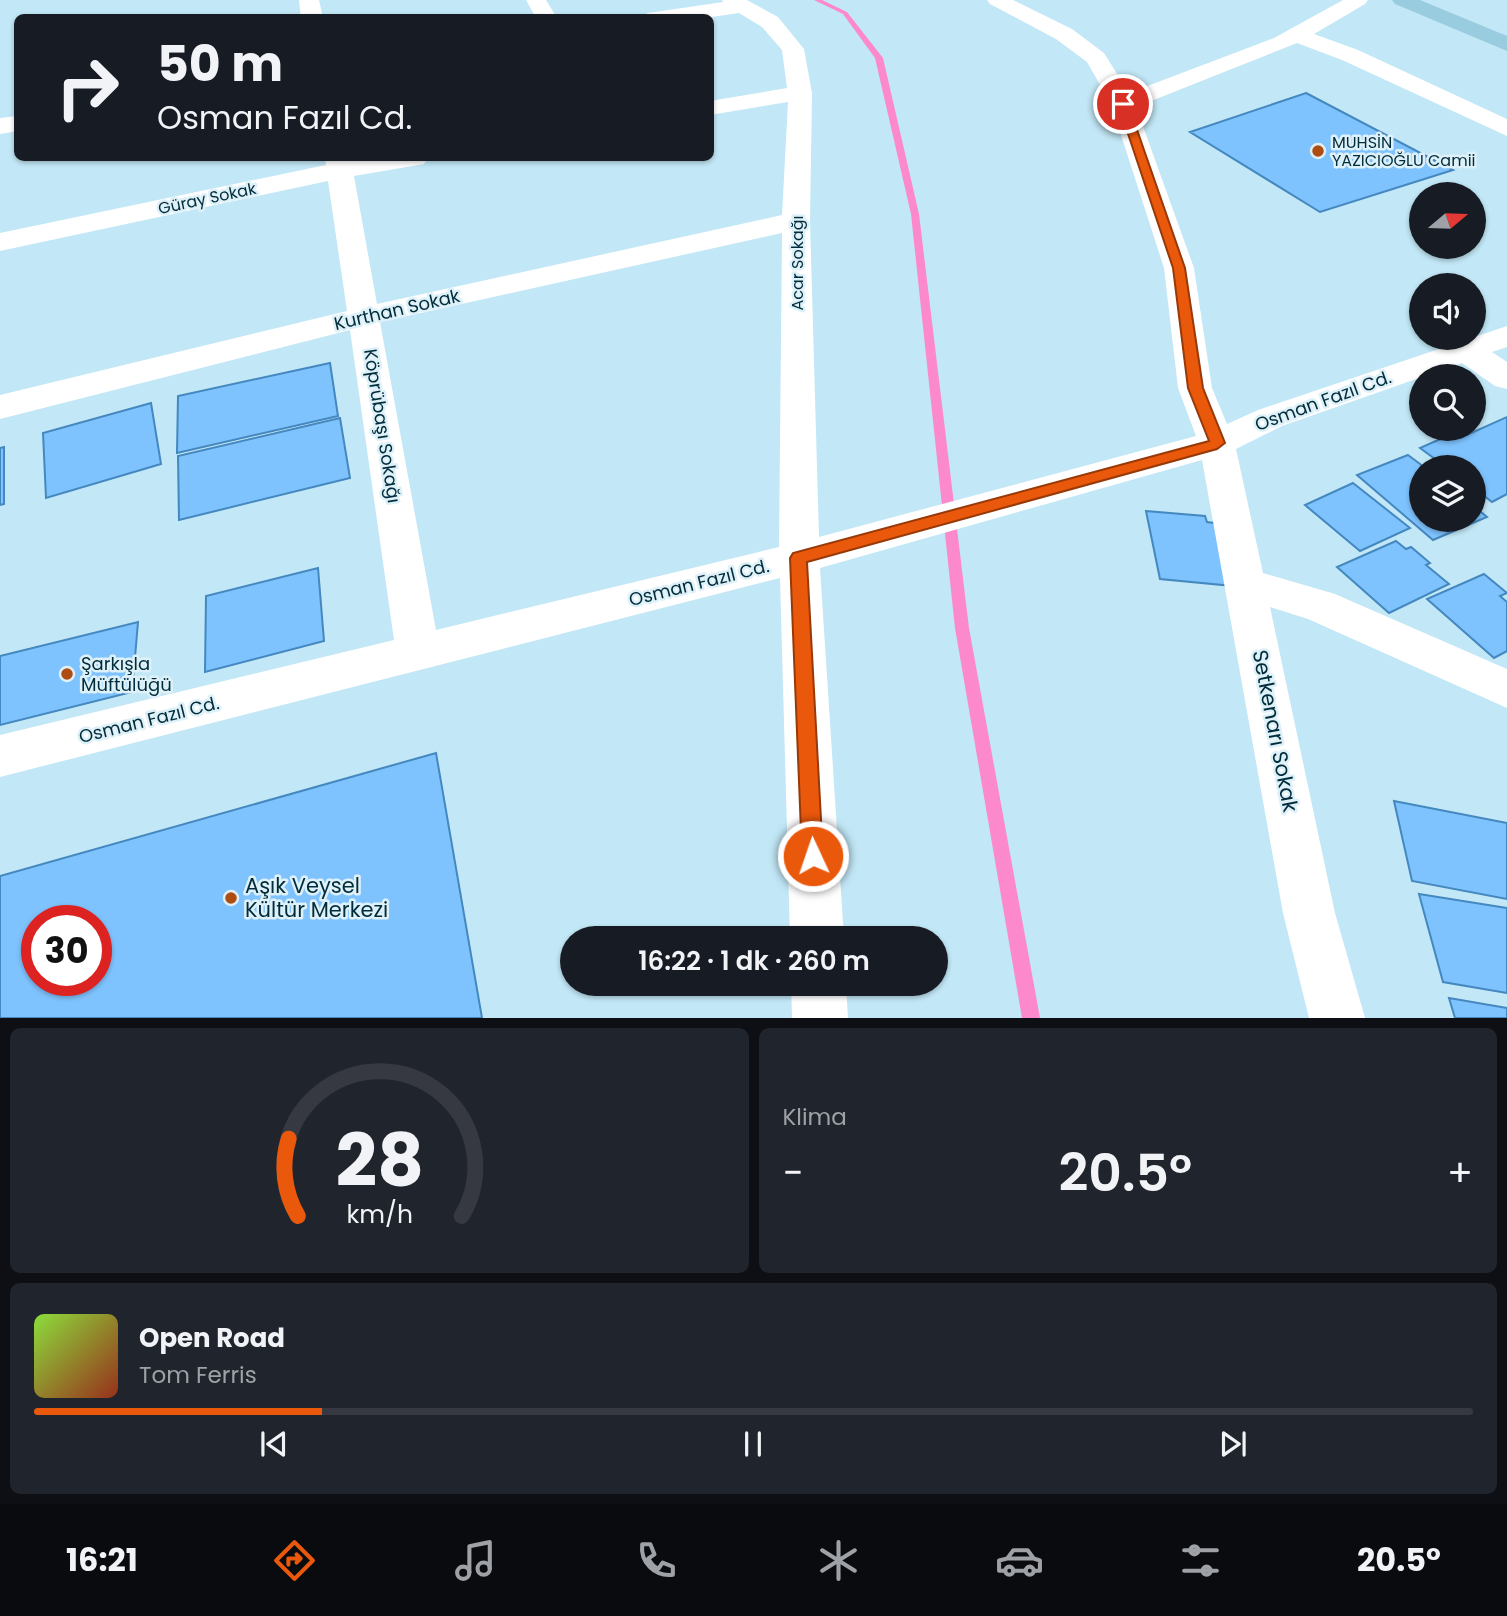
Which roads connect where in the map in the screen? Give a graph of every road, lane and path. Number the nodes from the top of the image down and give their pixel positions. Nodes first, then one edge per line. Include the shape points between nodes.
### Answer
1 (997, 0) edge
2 (1359, 0) edge
3 (1402, 0) edge
4 (737, 3) edge
5 (677, 14) edge
6 (1295, 36) junction
7 (1507, 44) edge
8 (800, 93) junction
9 (1123, 104) junction
10 (714, 107) edge
11 (1507, 128) edge
12 (377, 161) edge
13 (339, 164) edge
14 (796, 221) junction
15 (0, 242) edge
16 (365, 316) junction
17 (1507, 336) edge
18 (1486, 343) edge
19 (1466, 350) joint
20 (1507, 378) edge
21 (0, 407) edge
22 (1217, 443) junction
23 (814, 554) junction
24 (1247, 584) junction
25 (418, 654) junction
26 (1507, 689) edge
27 (0, 756) edge
28 (817, 926) edge
29 (819, 996) edge
30 (820, 1017) edge
31 (1337, 1017) edge

1 - 9 street, Setkenarı Sokak via 1064,34 1096,58
2 - 6 street
3 - 7 main road
4 - 5 street
4 - 8 street, Acar Sokağı via 769,22 793,49
6 - 9 street
6 - 11 street via 1350,55
8 - 10 street
8 - 14 street, Acar Sokağı
9 - 22 street, Setkenarı Sokak via 1179,268 1195,388
12 - 13 street, Güray Sokak
13 - 15 street, Güray Sokak
13 - 16 street, Köprübaşı Sokağı
14 - 16 street, Kurthan Sokak
14 - 23 street, Acar Sokağı
16 - 21 street, Kurthan Sokak
16 - 25 street, Köprübaşı Sokağı
17 - 18 street, Osman Fazıl Cd.
19 - 20 street
19 - 22 street, Osman Fazıl Cd. via 1270,418
22 - 23 street, Osman Fazıl Cd.
22 - 24 street, Setkenarı Sokak
23 - 25 street, Osman Fazıl Cd.
23 - 28 street
24 - 26 street via 1320,606
24 - 31 street, Setkenarı Sokak via 1309,913
25 - 27 street, Osman Fazıl Cd.
29 - 30 street

